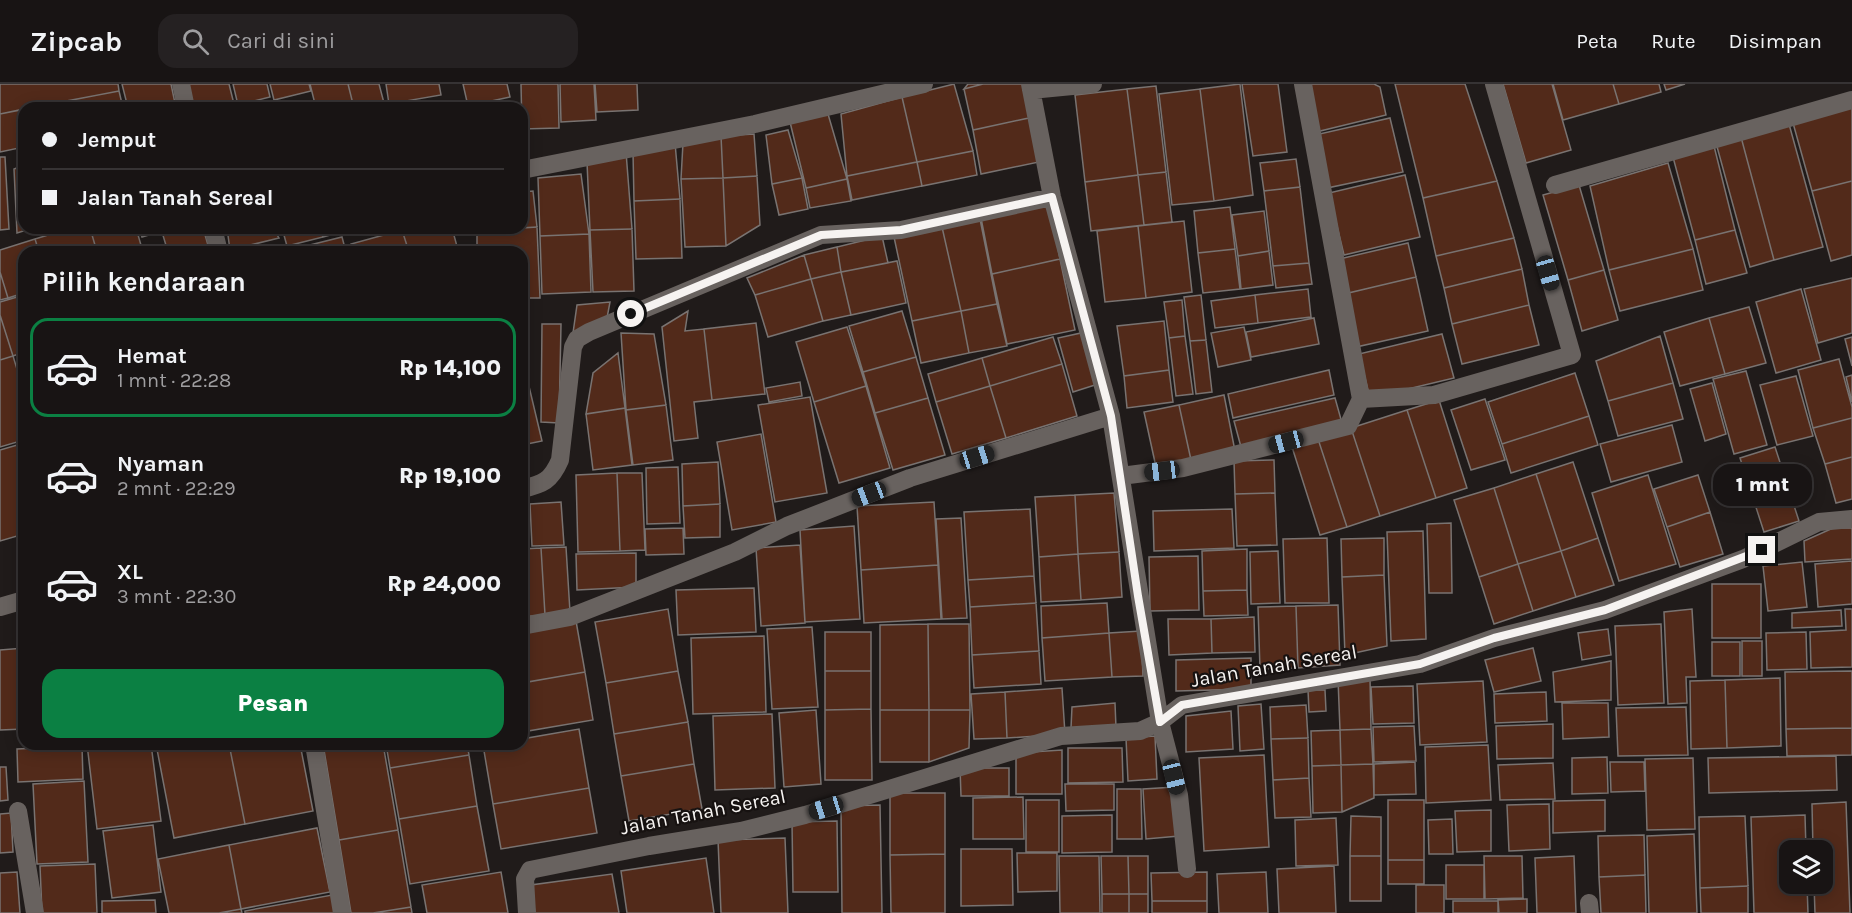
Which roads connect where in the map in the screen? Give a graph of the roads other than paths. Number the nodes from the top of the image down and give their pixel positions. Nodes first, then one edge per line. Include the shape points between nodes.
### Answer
1 (181, 84) edge
2 (924, 84) edge
3 (1093, 84) edge
4 (1303, 84) edge
5 (1494, 84) edge
6 (1030, 87) edge
7 (1852, 100) edge
8 (185, 102) edge
9 (528, 169) edge
10 (1555, 185) dead end
11 (1052, 197) junction
12 (1361, 399) junction
13 (1111, 416) junction
14 (1121, 476) junction
15 (528, 487) edge
16 (1852, 519) edge
17 (18, 602) edge
18 (0, 607) edge
19 (528, 625) edge
20 (1160, 722) junction
21 (315, 750) edge
22 (18, 811) dead end
23 (1187, 868) dead end
24 (35, 913) edge
25 (342, 913) edge
26 (527, 913) edge

1 - 8 street
2 - 9 street via 755,124
3 - 6 street
4 - 12 street
5 - 12 street via 1572,355 1434,396
6 - 11 street
7 - 10 street
11 - 13 street
11 - 15 street via 901,230 821,235 589,332 577,339 573,347 560,460 552,477
12 - 14 street via 1348,426 1183,468
13 - 14 street
13 - 19 street via 910,478 570,617
14 - 20 street
16 - 20 street, Jalan Tanah Sereal via 1819,522 1743,559 1605,610 1494,638 1420,664 1182,705
17 - 18 street
20 - 23 street via 1179,795
20 - 26 street, Jalan Tanah Sereal via 1140,731 1061,736 741,831 530,870 525,879
21 - 25 street
22 - 24 street

